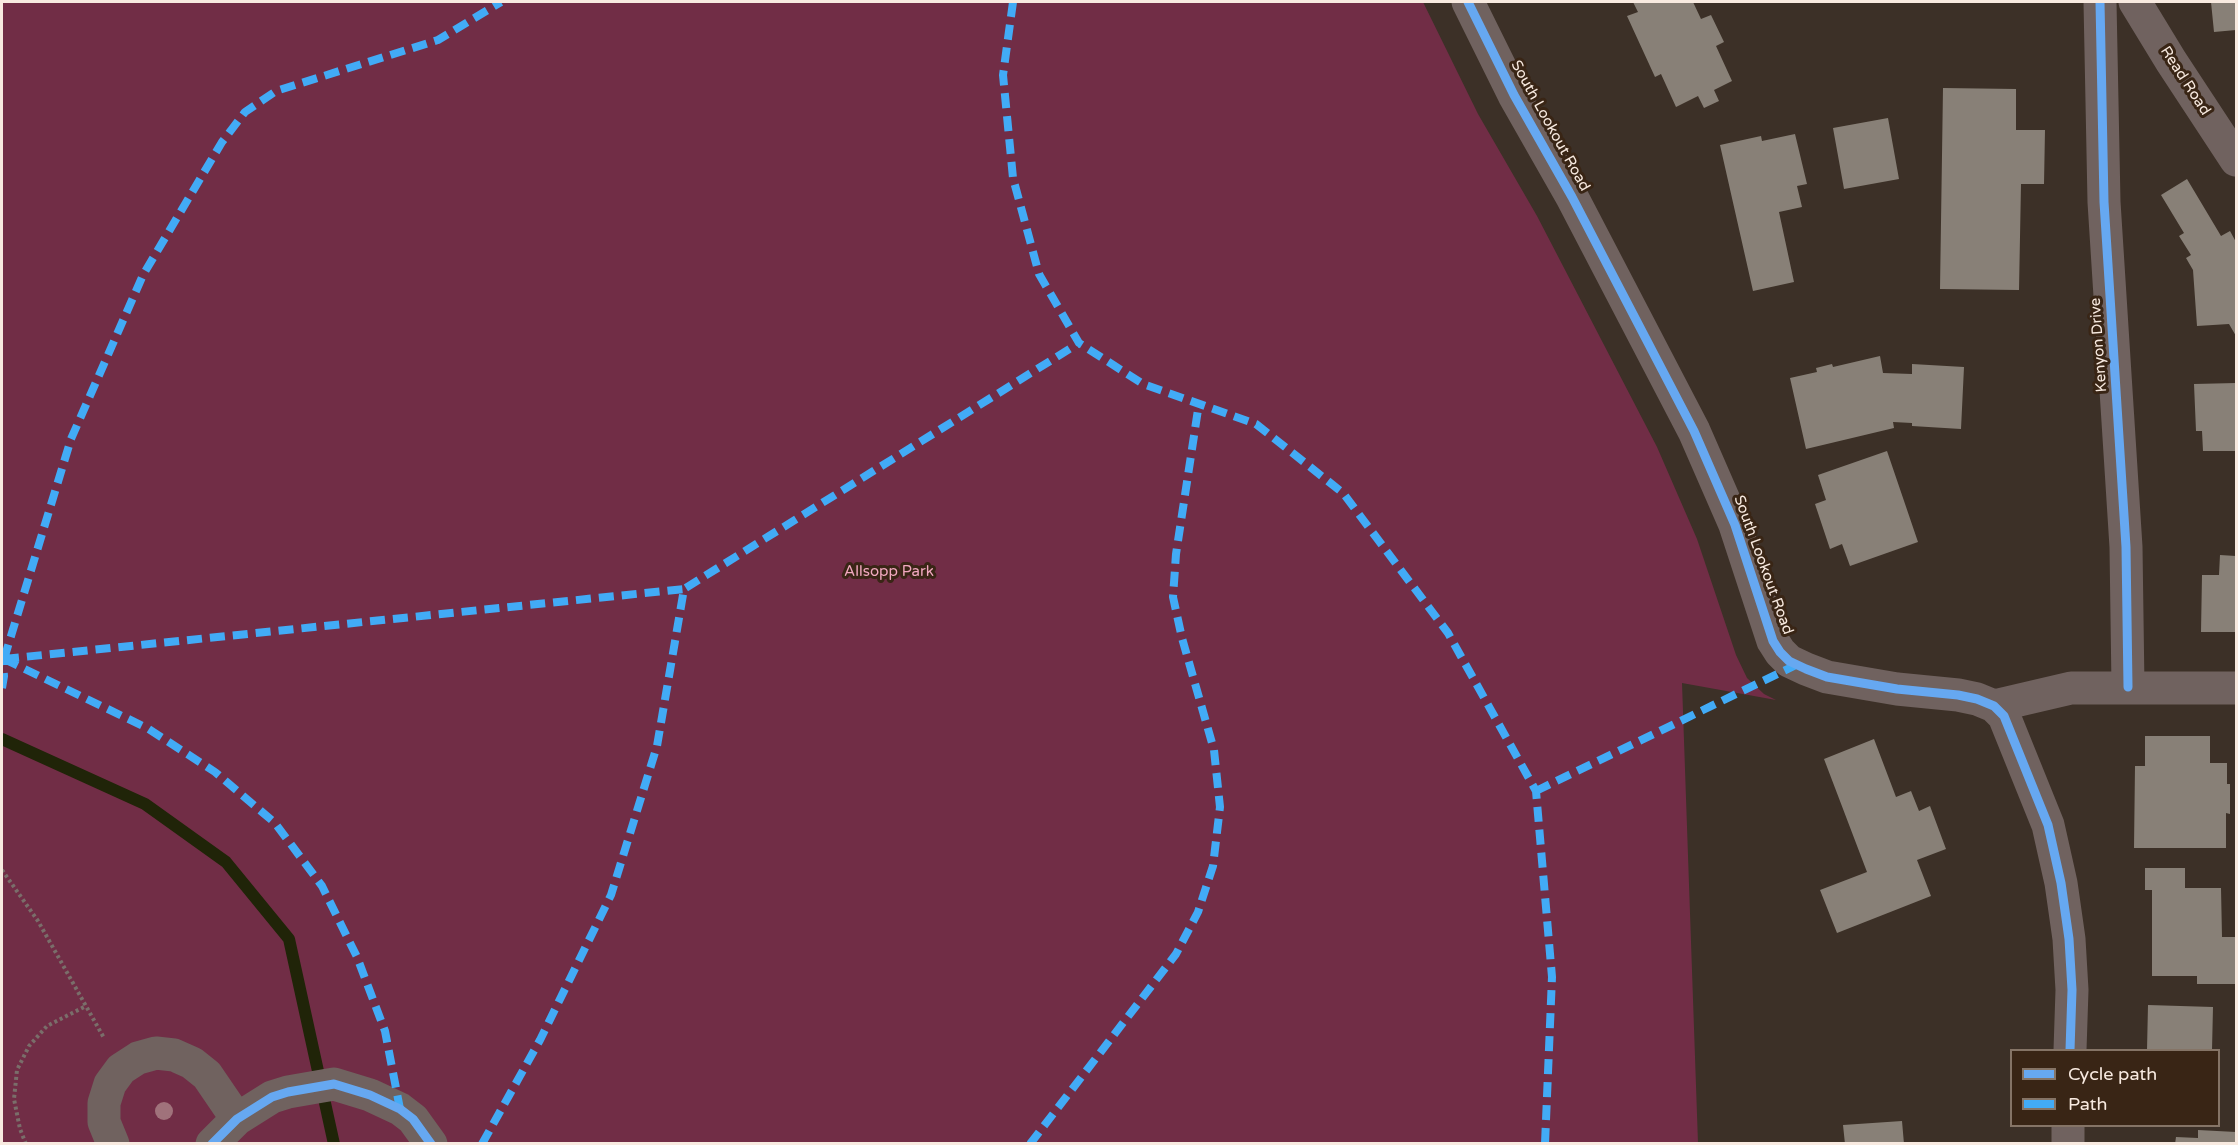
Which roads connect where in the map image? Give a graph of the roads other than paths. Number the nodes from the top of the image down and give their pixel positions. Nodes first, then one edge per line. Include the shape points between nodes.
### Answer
1 (1468, 2) edge
2 (2100, 2) edge
3 (2135, 2) edge
4 (2236, 160) edge
5 (2128, 687) junction
6 (2236, 688) edge
7 (1994, 706) junction
8 (2070, 1049) edge
9 (237, 1119) junction
10 (2068, 1127) edge
11 (113, 1143) edge
12 (212, 1143) edge
13 (431, 1143) edge
14 (2068, 1143) edge

1 - 7 street, South Lookout Road via 1694,431 1735,525 1780,652 1789,661 1827,677 1958,694
2 - 5 street, Kenyon Drive via 2104,202 2126,547
3 - 4 street, Read Road
5 - 6 street
5 - 7 street via 2071,688
7 - 8 street via 2004,716 2048,825 2069,939
9 - 11 street via 207,1075 192,1062 156,1053 121,1069 110,1084 104,1122
9 - 12 street
9 - 13 street via 272,1097 319,1087 370,1095 400,1109
10 - 14 street

